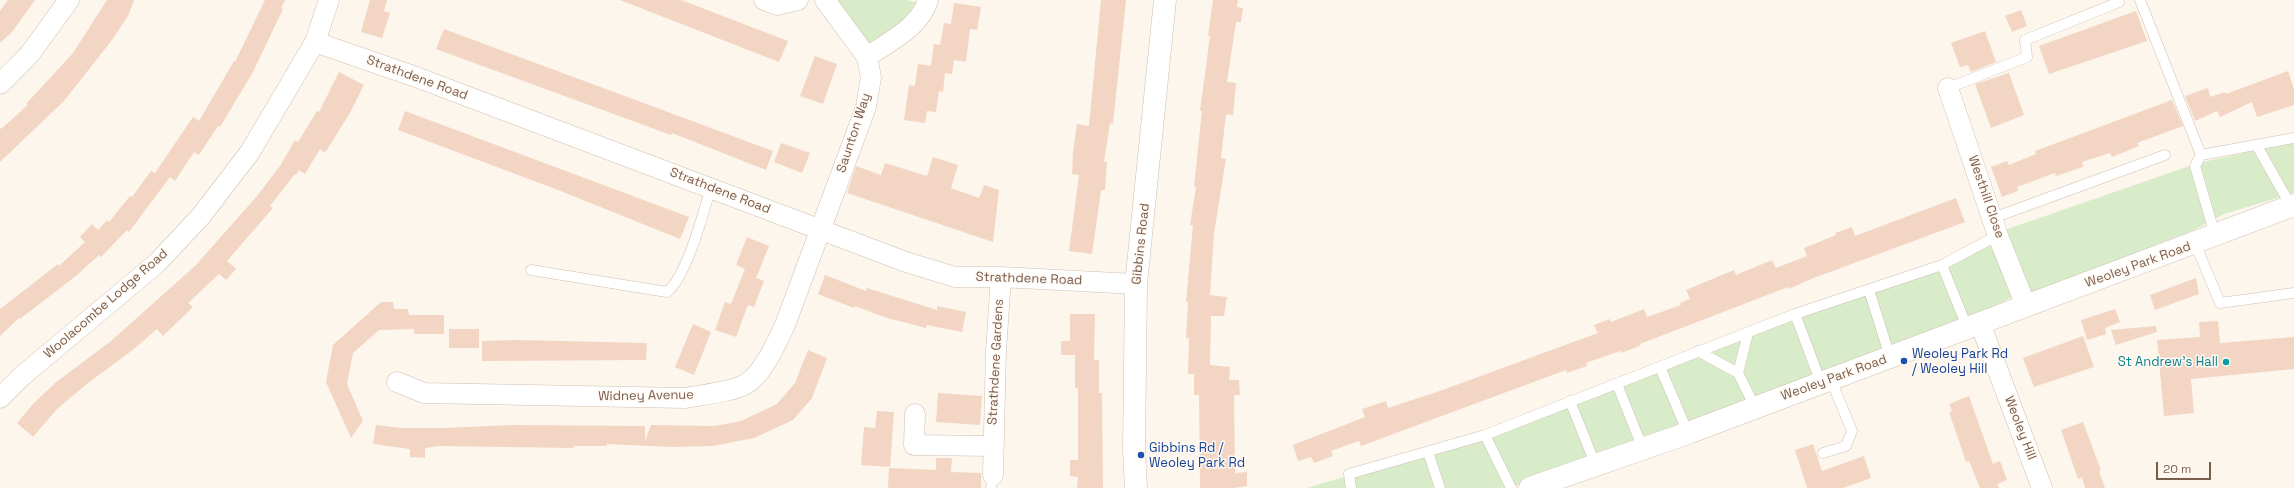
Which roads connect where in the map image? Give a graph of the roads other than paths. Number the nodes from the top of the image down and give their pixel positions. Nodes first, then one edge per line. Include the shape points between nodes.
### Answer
1 (68, 0) edge
2 (329, 0) edge
3 (764, 0) edge
4 (798, 0) edge
5 (825, 0) edge
6 (928, 0) edge
7 (1165, 0) edge
8 (2140, 0) edge
9 (2119, 2) dead end
10 (316, 42) junction
11 (867, 57) junction
12 (0, 84) edge
13 (1948, 88) joint
14 (2294, 138) edge
15 (2257, 146) junction
16 (2165, 155) dead end
17 (2201, 155) junction
18 (711, 187) junction
19 (2292, 206) edge
20 (1993, 218) junction
21 (820, 228) junction
22 (2215, 235) junction
23 (1989, 240) dead end
24 (2195, 244) junction
25 (1942, 265) junction
26 (530, 270) dead end
27 (1001, 277) junction
28 (1136, 284) junction
29 (1869, 290) junction
30 (2294, 292) edge
31 (2026, 306) junction
32 (1796, 314) junction
33 (1974, 325) junction
34 (1748, 333) junction
35 (1698, 351) junction
36 (1890, 357) junction
37 (1660, 367) junction
38 (1738, 373) junction
39 (396, 382) dead end
40 (1826, 382) junction
41 (1617, 384) junction
42 (0, 398) edge
43 (1570, 401) junction
44 (1755, 407) junction
45 (915, 414) dead end
46 (1688, 433) junction
47 (1485, 436) junction
48 (992, 446) junction
49 (1643, 449) junction
50 (1428, 452) junction
51 (1824, 453) dead end
52 (1596, 466) junction
53 (992, 482) edge
54 (1136, 488) edge
55 (1351, 488) edge
56 (1440, 488) edge
57 (1511, 488) edge
58 (1530, 488) edge
59 (2042, 488) edge

1 - 12 street via 29,55
2 - 10 street, Woolacombe Lodge Road
3 - 4 street via 777,5
5 - 11 street, Saunton Way
6 - 11 street via 915,21 903,33
7 - 28 street, Gibbins Road
8 - 17 lane
9 - 13 lane via 2025,40 2027,57
10 - 18 street, Strathdene Road
10 - 42 street, Woolacombe Lodge Road via 250,152 201,216 157,263 22,376
11 - 21 street, Saunton Way via 872,77 866,107
13 - 20 street, Westhill Close
14 - 15 lane
15 - 17 lane
15 - 19 lane
16 - 20 lane
17 - 22 lane via 2195,166
18 - 21 street, Strathdene Road
18 - 26 lane via 696,236 675,286 667,292
19 - 22 street, Weoley Park Road
20 - 31 street, Westhill Close
21 - 27 street, Strathdene Road via 906,262 955,277
21 - 39 street, Widney Avenue via 785,325 770,357 746,384 685,398 424,393
22 - 24 street, Weoley Park Road
23 - 25 lane
24 - 30 lane via 2220,303
24 - 31 street, Weoley Park Road
25 - 29 lane
25 - 33 lane
27 - 28 street, Strathdene Road
27 - 48 street, Strathdene Gardens
28 - 54 street, Gibbins Road
29 - 32 lane
29 - 36 lane
31 - 33 street, Weoley Park Road
32 - 34 lane
32 - 40 lane
33 - 36 street, Weoley Park Road
33 - 59 street, Weoley Hill
34 - 35 lane
34 - 38 lane
35 - 37 lane
35 - 38 lane
36 - 40 street, Weoley Park Road
37 - 41 lane
37 - 46 lane
38 - 44 lane
40 - 44 street, Weoley Park Road
40 - 51 lane via 1852,431 1846,446
41 - 43 lane
41 - 49 lane
43 - 47 lane
43 - 52 lane
44 - 46 street, Weoley Park Road
45 - 48 street via 914,445
46 - 49 street, Weoley Park Road
47 - 50 lane
47 - 57 lane
48 - 53 street, Strathdene Gardens
49 - 52 street, Weoley Park Road
50 - 55 lane via 1349,474
50 - 56 lane
52 - 58 street, Weoley Park Road

